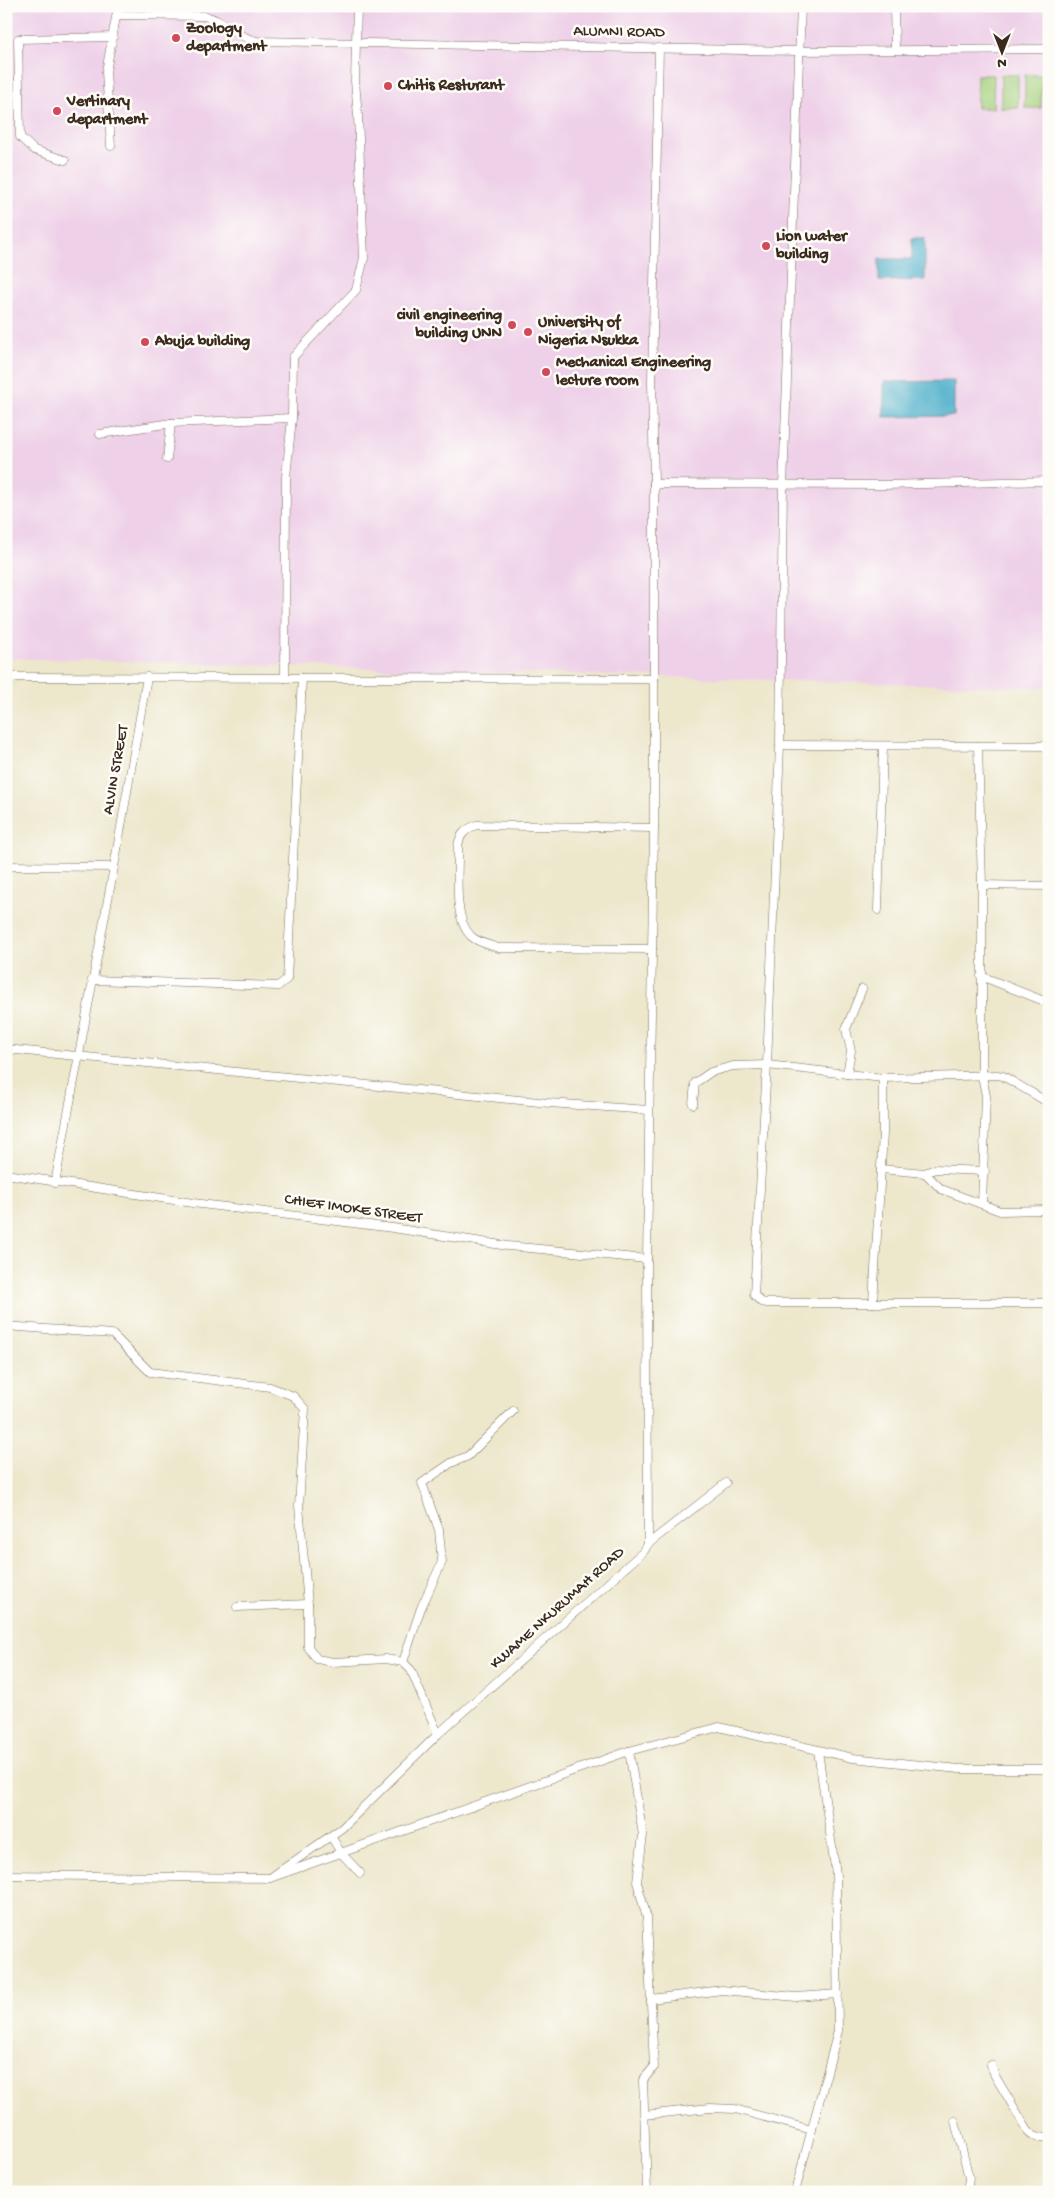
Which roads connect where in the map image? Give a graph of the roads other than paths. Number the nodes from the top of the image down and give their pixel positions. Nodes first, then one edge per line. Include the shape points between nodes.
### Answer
1 (118, 6) edge
2 (357, 6) edge
3 (801, 6) edge
4 (894, 6) edge
5 (117, 16) junction
6 (113, 37) junction
7 (356, 43) junction
8 (659, 48) junction
9 (1049, 49) edge
10 (895, 50) junction
11 (799, 51) junction
12 (111, 146) dead end
13 (65, 160) dead end
14 (292, 418) junction
15 (171, 423) junction
16 (100, 434) dead end
17 (167, 460) dead end
18 (1049, 481) edge
19 (654, 484) junction
20 (783, 486) junction
21 (6, 677) edge
22 (147, 678) junction
23 (285, 678) junction
24 (302, 678) junction
25 (654, 679) junction
26 (780, 745) junction
27 (883, 746) junction
28 (978, 746) junction
29 (1049, 746) edge
30 (654, 828) junction
31 (6, 866) edge
32 (114, 867) junction
33 (982, 885) junction
34 (1049, 886) edge
35 (878, 910) dead end
36 (652, 948) junction
37 (981, 976) junction
38 (92, 980) junction
39 (862, 989) dead end
40 (1049, 1003) edge
41 (6, 1049) edge
42 (78, 1055) junction
43 (767, 1065) junction
44 (847, 1074) junction
45 (982, 1076) junction
46 (883, 1078) junction
47 (1049, 1103) edge
48 (693, 1104) dead end
49 (649, 1110) junction
50 (881, 1169) junction
51 (984, 1171) junction
52 (925, 1173) junction
53 (6, 1174) edge
54 (55, 1183) junction
55 (982, 1204) junction
56 (1049, 1210) edge
57 (647, 1259) junction
58 (1049, 1302) edge
59 (873, 1303) junction
60 (6, 1326) edge
61 (513, 1412) dead end
62 (726, 1483) dead end
63 (648, 1544) junction
64 (308, 1604) junction
65 (237, 1607) dead end
66 (403, 1662) junction
67 (438, 1734) junction
68 (629, 1751) junction
69 (818, 1751) junction
70 (1049, 1770) edge
71 (331, 1836) junction
72 (341, 1853) junction
73 (360, 1873) dead end
74 (6, 1875) edge
75 (270, 1878) junction
76 (838, 1994) junction
77 (651, 1999) junction
78 (991, 2065) dead end
79 (644, 2116) junction
80 (955, 2121) dead end
81 (812, 2130) junction
82 (1049, 2136) edge
83 (647, 2192) edge
84 (795, 2192) edge
85 (967, 2192) edge

1 - 5 street
2 - 7 street
3 - 11 street
4 - 10 street
5 - 6 street
5 - 7 street, ALUMNI ROAD via 204,16 213,18 243,39
6 - 12 street via 106,72
6 - 13 street via 18,39 20,138 34,150
7 - 8 street, ALUMNI ROAD
7 - 14 street via 354,81 364,258 356,290 293,358
8 - 11 street, ALUMNI ROAD
8 - 19 street, KWAME NKURUMAH ROAD via 652,382
9 - 10 street, ALUMNI ROAD
10 - 11 street, ALUMNI ROAD
11 - 20 street
14 - 15 street
14 - 23 street via 286,477
15 - 16 street
15 - 17 street
18 - 20 street
19 - 20 street
19 - 25 street, KWAME NKURUMAH ROAD
20 - 26 street
21 - 22 street
22 - 23 street
22 - 32 street, ALVIN STREET
23 - 24 street
24 - 25 street
24 - 38 street via 287,979 278,986
25 - 30 street, KWAME NKURUMAH ROAD
26 - 27 street
26 - 43 street
27 - 28 street
27 - 35 street
28 - 29 street
28 - 33 street
30 - 36 street, KWAME NKURUMAH ROAD
30 - 36 street via 476,825 465,830 458,846 460,918 471,936 484,944 499,948
31 - 32 street
32 - 38 street, ALVIN STREET
33 - 34 street
33 - 37 street
36 - 49 street, KWAME NKURUMAH ROAD
37 - 40 street
37 - 45 street
38 - 42 street, ALVIN STREET
39 - 44 street via 846,1029 851,1051
41 - 42 street
42 - 49 street via 549,1103
42 - 54 street, ALVIN STREET
43 - 44 street
43 - 48 street via 733,1066 711,1072 695,1083
43 - 59 street via 754,1295 767,1303
44 - 46 street
45 - 46 street
45 - 47 street via 1003,1076
45 - 51 street via 986,1096
46 - 50 street
49 - 57 street, KWAME NKURUMAH ROAD
50 - 52 street
50 - 59 street
51 - 52 street via 935,1169
51 - 55 street
52 - 55 street via 942,1189
53 - 54 street, CHIEF IMOKE STREET
54 - 57 street, CHIEF IMOKE STREET via 508,1246
55 - 56 street via 1000,1212
57 - 63 street, KWAME NKURUMAH ROAD
58 - 59 street
60 - 64 street via 112,1334 150,1372 270,1387 293,1396 305,1410 299,1506
61 - 66 street via 468,1456 451,1463 422,1483 439,1530 442,1562 421,1608
62 - 63 street
63 - 67 street, KWAME NKURUMAH ROAD via 644,1551
64 - 65 street
64 - 66 street via 308,1647 317,1659
66 - 67 street via 411,1670
67 - 71 street, KWAME NKURUMAH ROAD
68 - 69 street via 719,1727
68 - 72 street
68 - 77 street via 643,1835 637,1882 647,1918
69 - 70 street via 958,1769
69 - 76 street via 836,1874
71 - 72 street
71 - 75 street, KWAME NKURUMAH ROAD
72 - 73 street
72 - 75 street
74 - 75 street
76 - 77 street via 796,1997 722,1990
76 - 81 street via 838,2031
77 - 79 street via 654,2067 643,2080
78 - 82 street via 1028,2131 1033,2137
79 - 81 street via 710,2108 735,2109
79 - 83 street
80 - 85 street via 970,2178
81 - 84 street

